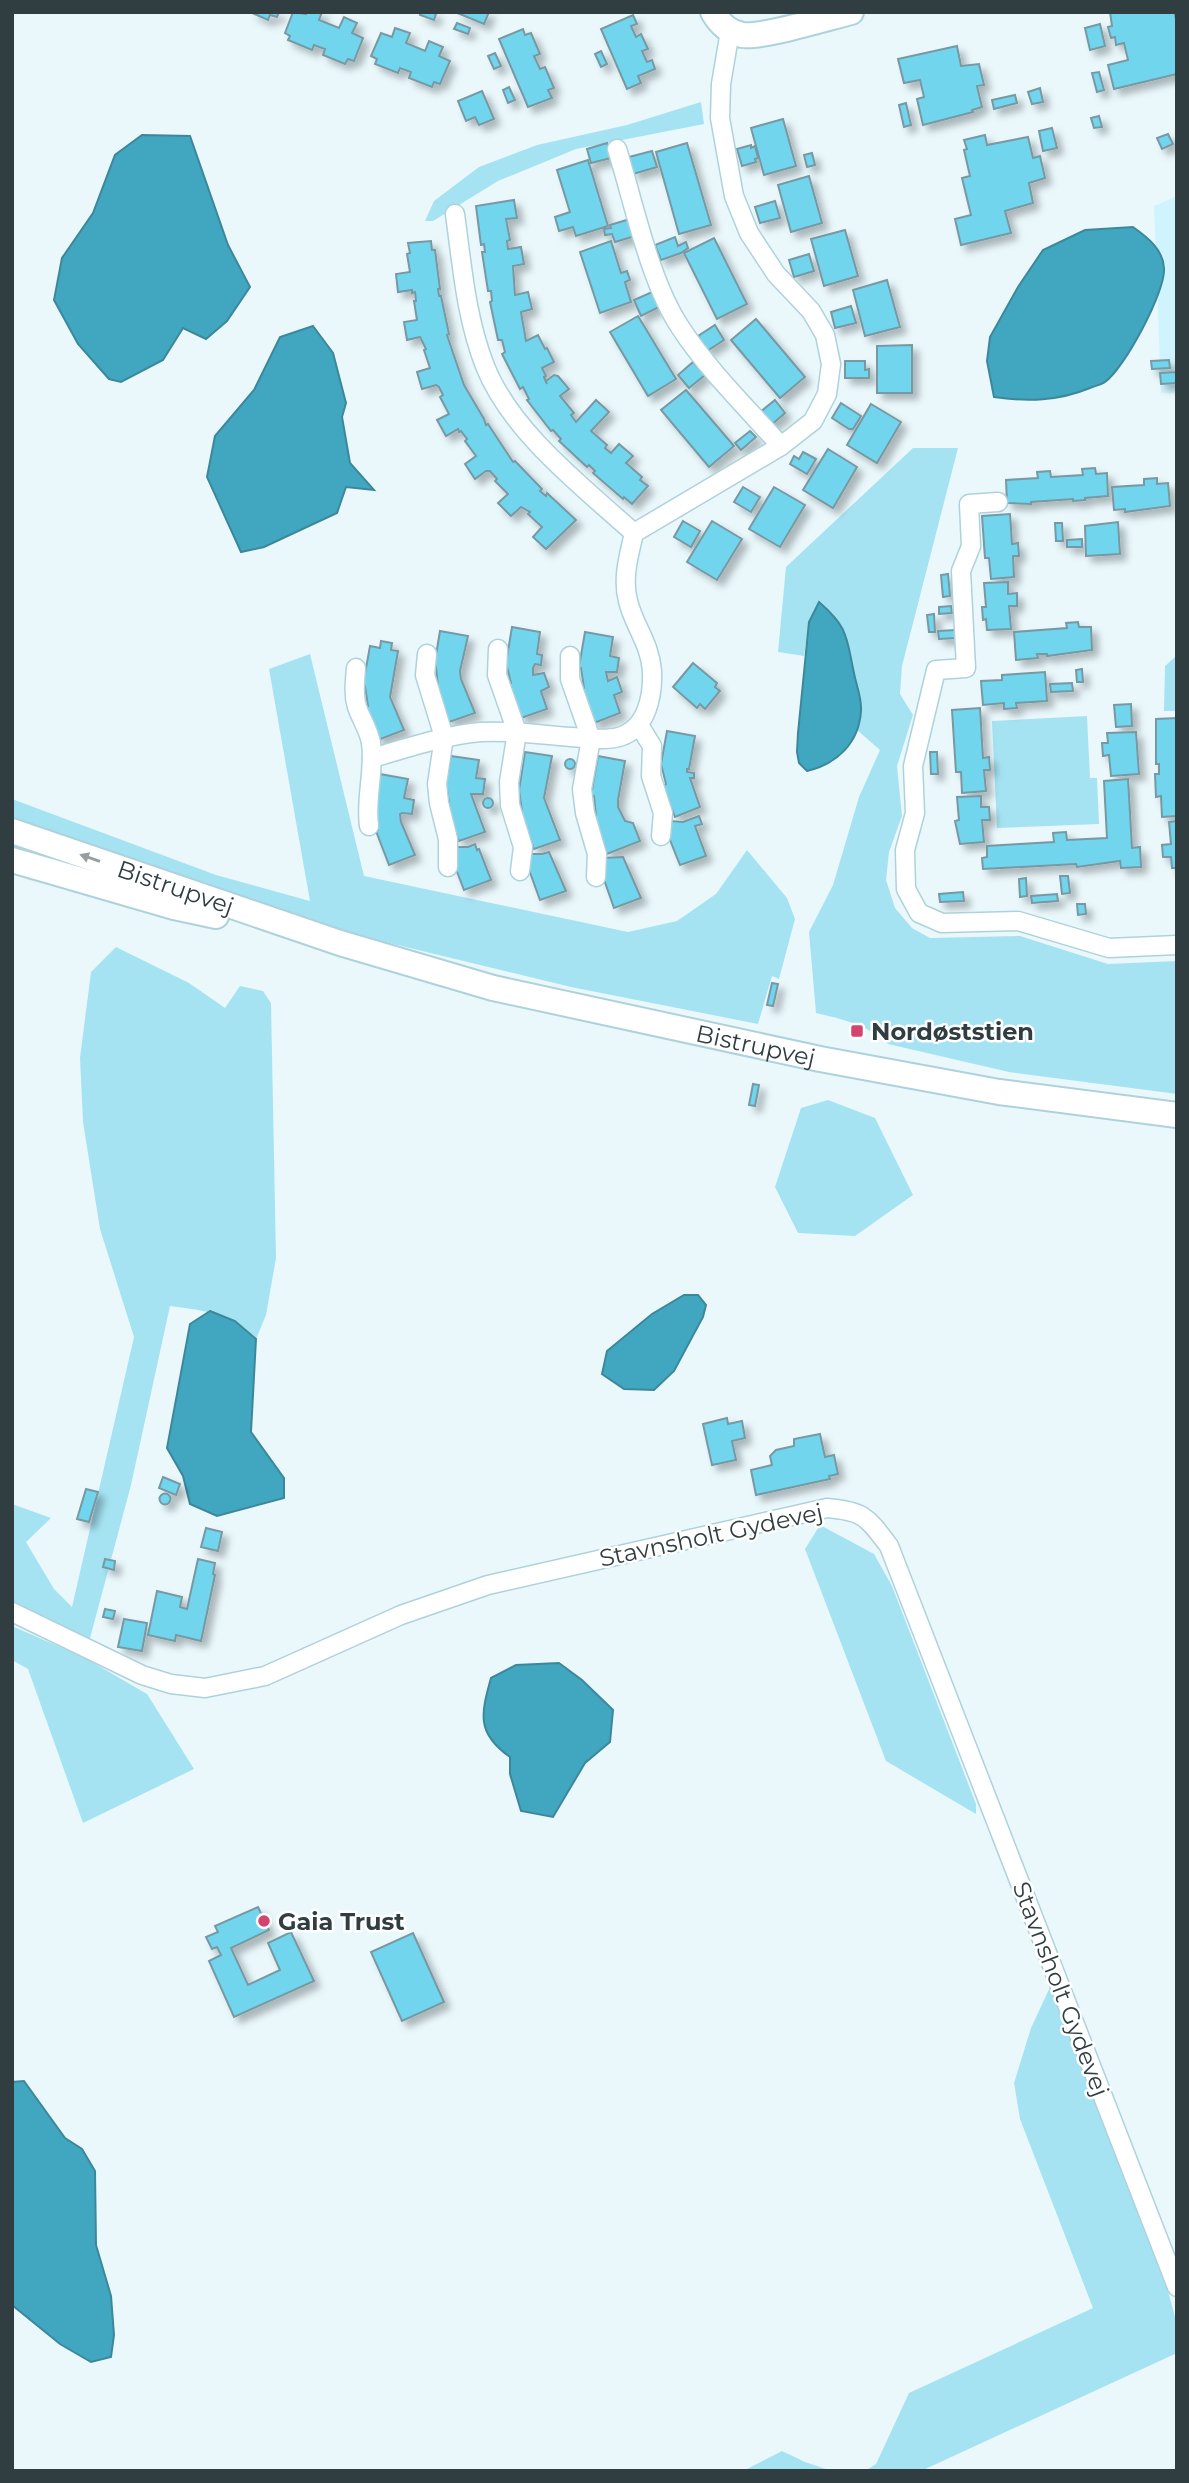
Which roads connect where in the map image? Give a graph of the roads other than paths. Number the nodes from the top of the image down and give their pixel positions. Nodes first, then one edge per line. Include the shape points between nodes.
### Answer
1 (713, 12) edge
2 (851, 12) edge
3 (730, 31) junction
4 (617, 149) dead end
5 (455, 214) dead end
6 (781, 446) junction
7 (998, 502) dead end
8 (634, 533) junction
9 (498, 649) dead end
10 (427, 654) dead end
11 (570, 656) dead end
12 (356, 668) dead end
13 (639, 725) junction
14 (517, 732) junction
15 (444, 737) junction
16 (591, 739) junction
17 (372, 758) junction
18 (369, 826) dead end
19 (12, 831) edge
20 (661, 836) dead end
21 (12, 860) edge
22 (448, 867) dead end
23 (520, 871) dead end
24 (596, 877) dead end
25 (340, 943) junction
26 (1177, 945) edge
27 (1177, 1115) edge
28 (12, 1612) edge
29 (1177, 2287) edge

1 - 3 main road
2 - 3 main road via 760,34
3 - 6 street via 720,118 734,196 749,233 825,335 831,363 827,394 813,421
4 - 6 street via 659,286 679,326
5 - 8 street via 470,320 486,368 515,417 548,455
6 - 8 street
7 - 26 street via 969,504 971,546 961,571 966,668 936,670 913,766 915,813 905,850 906,889 919,913 942,923 1018,921 1109,948
8 - 13 street via 625,568 628,601 652,671 650,703
9 - 14 street via 498,675
10 - 15 street via 425,675
11 - 16 street via 570,680
12 - 17 street via 354,689 371,739
13 - 16 street via 620,737
13 - 20 street via 652,746 651,776 663,813
14 - 15 street
14 - 16 street
14 - 23 street via 509,782 510,805 523,847
15 - 17 street
15 - 22 street via 437,784 448,839
16 - 24 street via 582,789 597,854
17 - 18 street
25 -> 19 main road, Bistrupvej
21 - 25 main road, Bistrupvej via 174,907
25 - 27 main road, Bistrupvej via 493,988 820,1059 999,1093
28 - 29 street, Stavnsholt Gydevej via 142,1675 205,1688 265,1676 401,1615 488,1585 827,1508 852,1510 871,1523 889,1546

